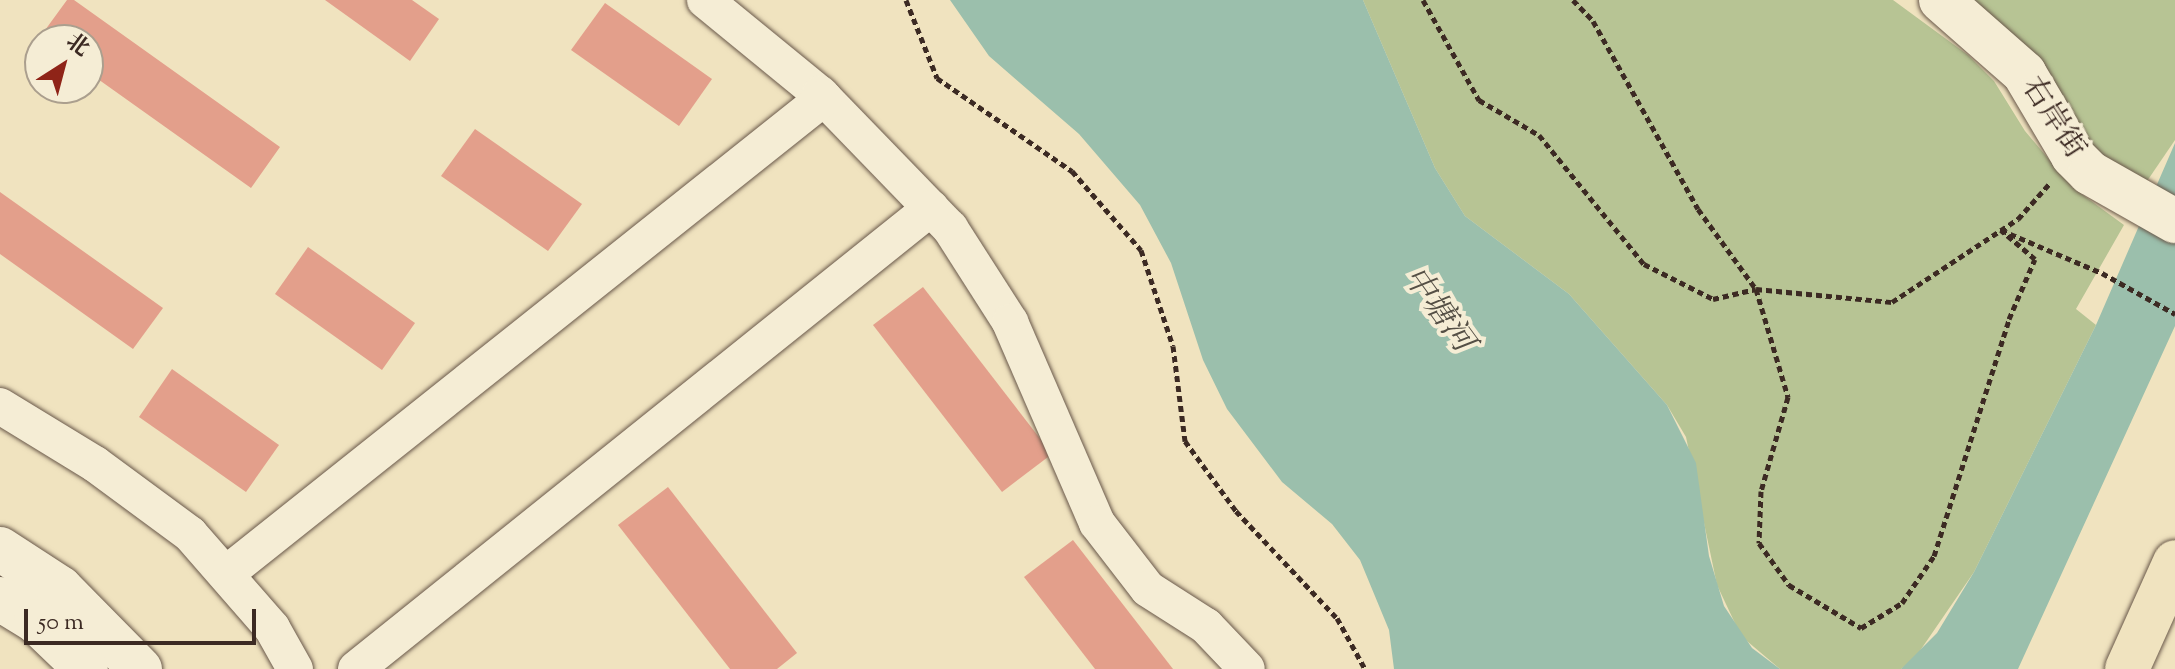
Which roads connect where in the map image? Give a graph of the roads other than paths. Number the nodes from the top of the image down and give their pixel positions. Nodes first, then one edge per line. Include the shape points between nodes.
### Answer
1 (705, 0) edge
2 (1941, 0) edge
3 (824, 98) junction
4 (931, 208) junction
5 (2175, 221) edge
6 (0, 406) edge
7 (0, 549) edge
8 (2175, 562) edge
9 (227, 573) junction
10 (0, 599) edge
11 (86, 669) edge
12 (140, 669) edge
13 (295, 669) edge
14 (356, 669) edge
15 (1247, 669) edge
16 (2127, 669) edge

1 - 3 street
2 - 5 street, 右岸街 via 2024,73 2073,156 2090,173
3 - 4 street
3 - 9 street
4 - 14 street
4 - 15 street via 950,228 1010,322 1097,523 1148,589 1206,626
6 - 9 street via 95,464 190,534
7 - 12 street via 60,588
8 - 16 main road
9 - 13 street via 272,628
10 - 11 street via 36,621

